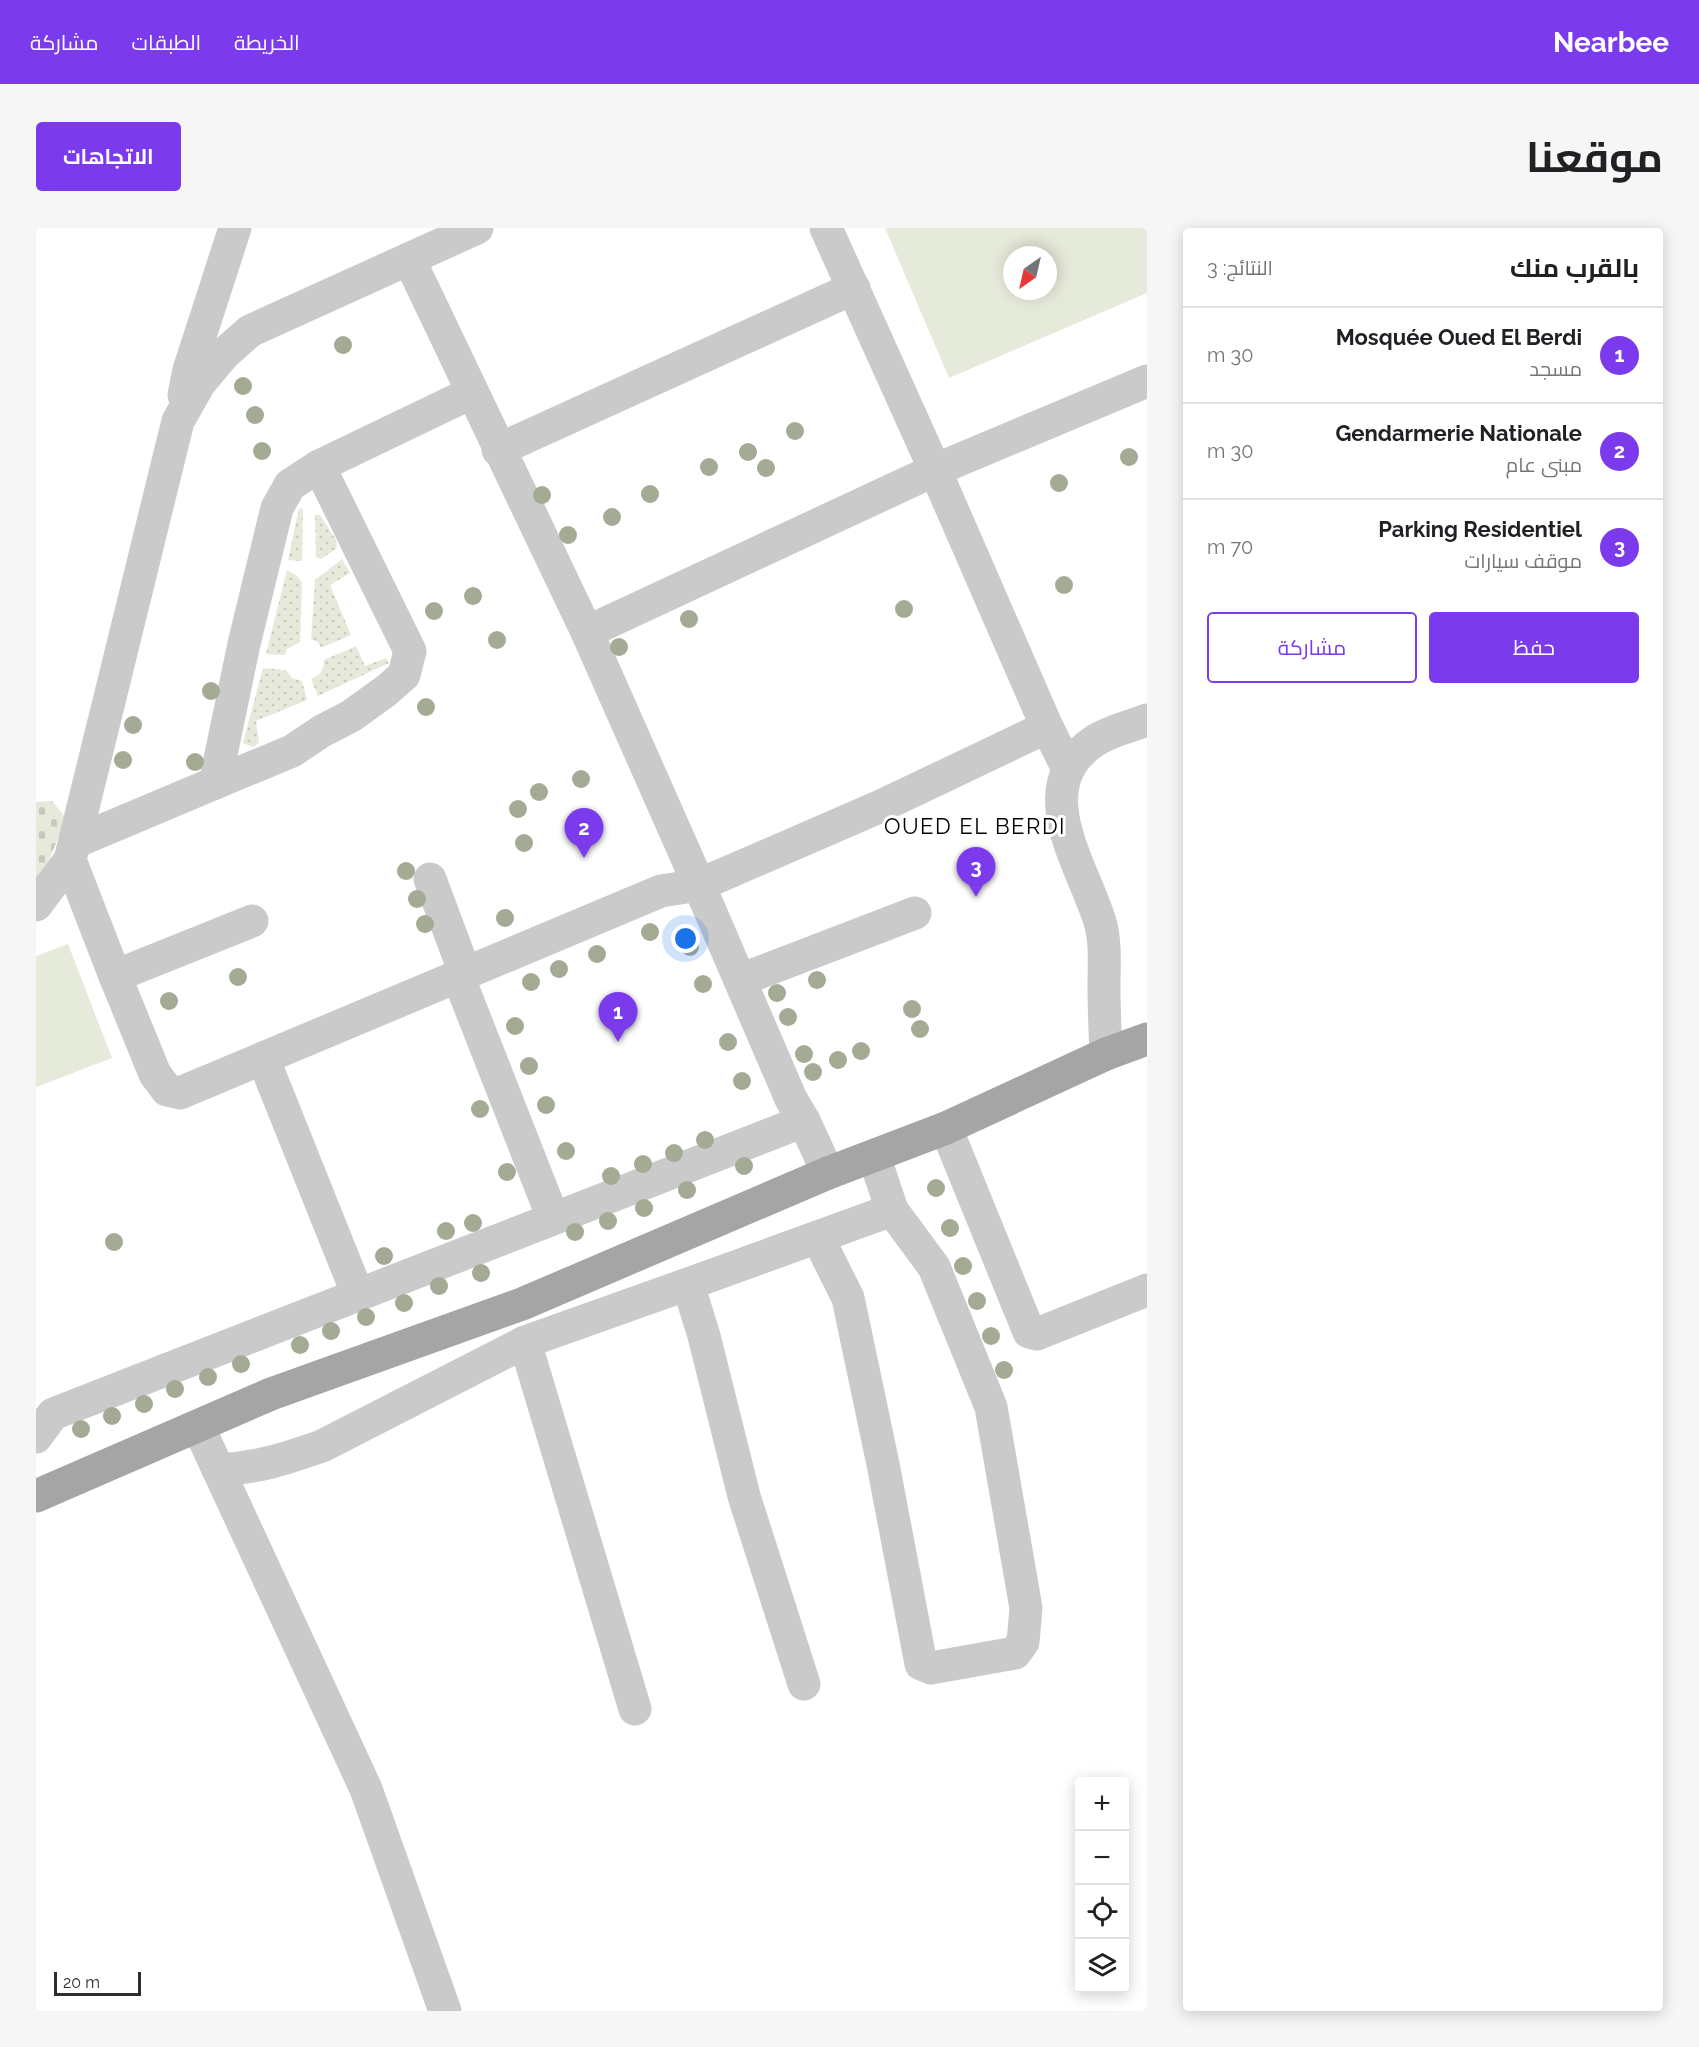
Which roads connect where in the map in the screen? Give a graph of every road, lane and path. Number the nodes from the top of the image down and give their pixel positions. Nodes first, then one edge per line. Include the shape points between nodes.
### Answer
1 (235, 228) edge
2 (477, 228) edge
3 (826, 228) edge
4 (409, 259) junction
5 (854, 288) junction
6 (1147, 381) edge
7 (471, 393) junction
8 (178, 421) junction
9 (498, 450) junction
10 (319, 466) junction
11 (935, 470) junction
12 (587, 632) junction
13 (1147, 720) edge
14 (1047, 727) junction
15 (1068, 770) junction
16 (215, 783) junction
17 (73, 851) junction
18 (430, 879) dead end
19 (699, 885) junction
20 (36, 905) edge
21 (915, 914) dead end
22 (252, 921) dead end
23 (462, 974) junction
24 (115, 976) junction
25 (740, 980) junction
26 (1147, 1039) edge
27 (1106, 1054) junction
28 (263, 1058) junction
29 (804, 1121) junction
30 (946, 1128) junction
31 (874, 1156) junction
32 (828, 1173) junction
33 (892, 1210) junction
34 (553, 1218) junction
35 (818, 1238) junction
36 (688, 1284) junction
37 (1147, 1290) edge
38 (358, 1295) junction
39 (525, 1342) junction
40 (198, 1426) junction
41 (36, 1437) edge
42 (218, 1470) junction
43 (36, 1497) edge
44 (804, 1684) dead end
45 (635, 1709) dead end
46 (445, 2011) edge

1 - 8 street via 189,370
2 - 4 street
3 - 5 street
4 - 7 street
4 - 8 street via 250,331 199,384
5 - 9 street
5 - 11 street
6 - 11 street
7 - 9 street
7 - 10 street
8 - 17 street
9 - 12 street
10 - 16 street via 290,485 277,508
10 - 16 street via 410,651 404,675 351,716 292,751
11 - 12 street
11 - 14 street
12 - 19 street
13 - 15 street via 1096,740
14 - 15 street
14 - 19 street via 881,806
15 - 27 street via 1062,815 1070,848 1100,923
16 - 17 street
17 - 20 street
17 - 24 street
18 - 23 street
19 - 23 street via 661,891
19 - 25 street
21 - 25 street
22 - 24 street
23 - 28 street
23 - 34 street
24 - 28 street via 155,1074 167,1090 180,1094
25 - 29 street
26 - 27 main road
27 - 30 main road
28 - 38 street
29 - 32 street
29 - 34 street
30 - 31 main road
30 - 37 street via 1029,1332 1037,1334
31 - 32 main road
31 - 33 street
32 - 40 main road via 522,1304 271,1394
33 - 35 street
33 - 35 street via 934,1267 992,1407 1026,1608 1023,1642 1015,1653 931,1668 921,1665 848,1298
34 - 38 street
35 - 36 street
36 - 39 street
36 - 44 street via 744,1496
38 - 41 street via 53,1414
39 - 42 street via 322,1446 247,1468
39 - 45 street
40 - 42 street
40 - 43 main road
42 - 46 street via 366,1789

